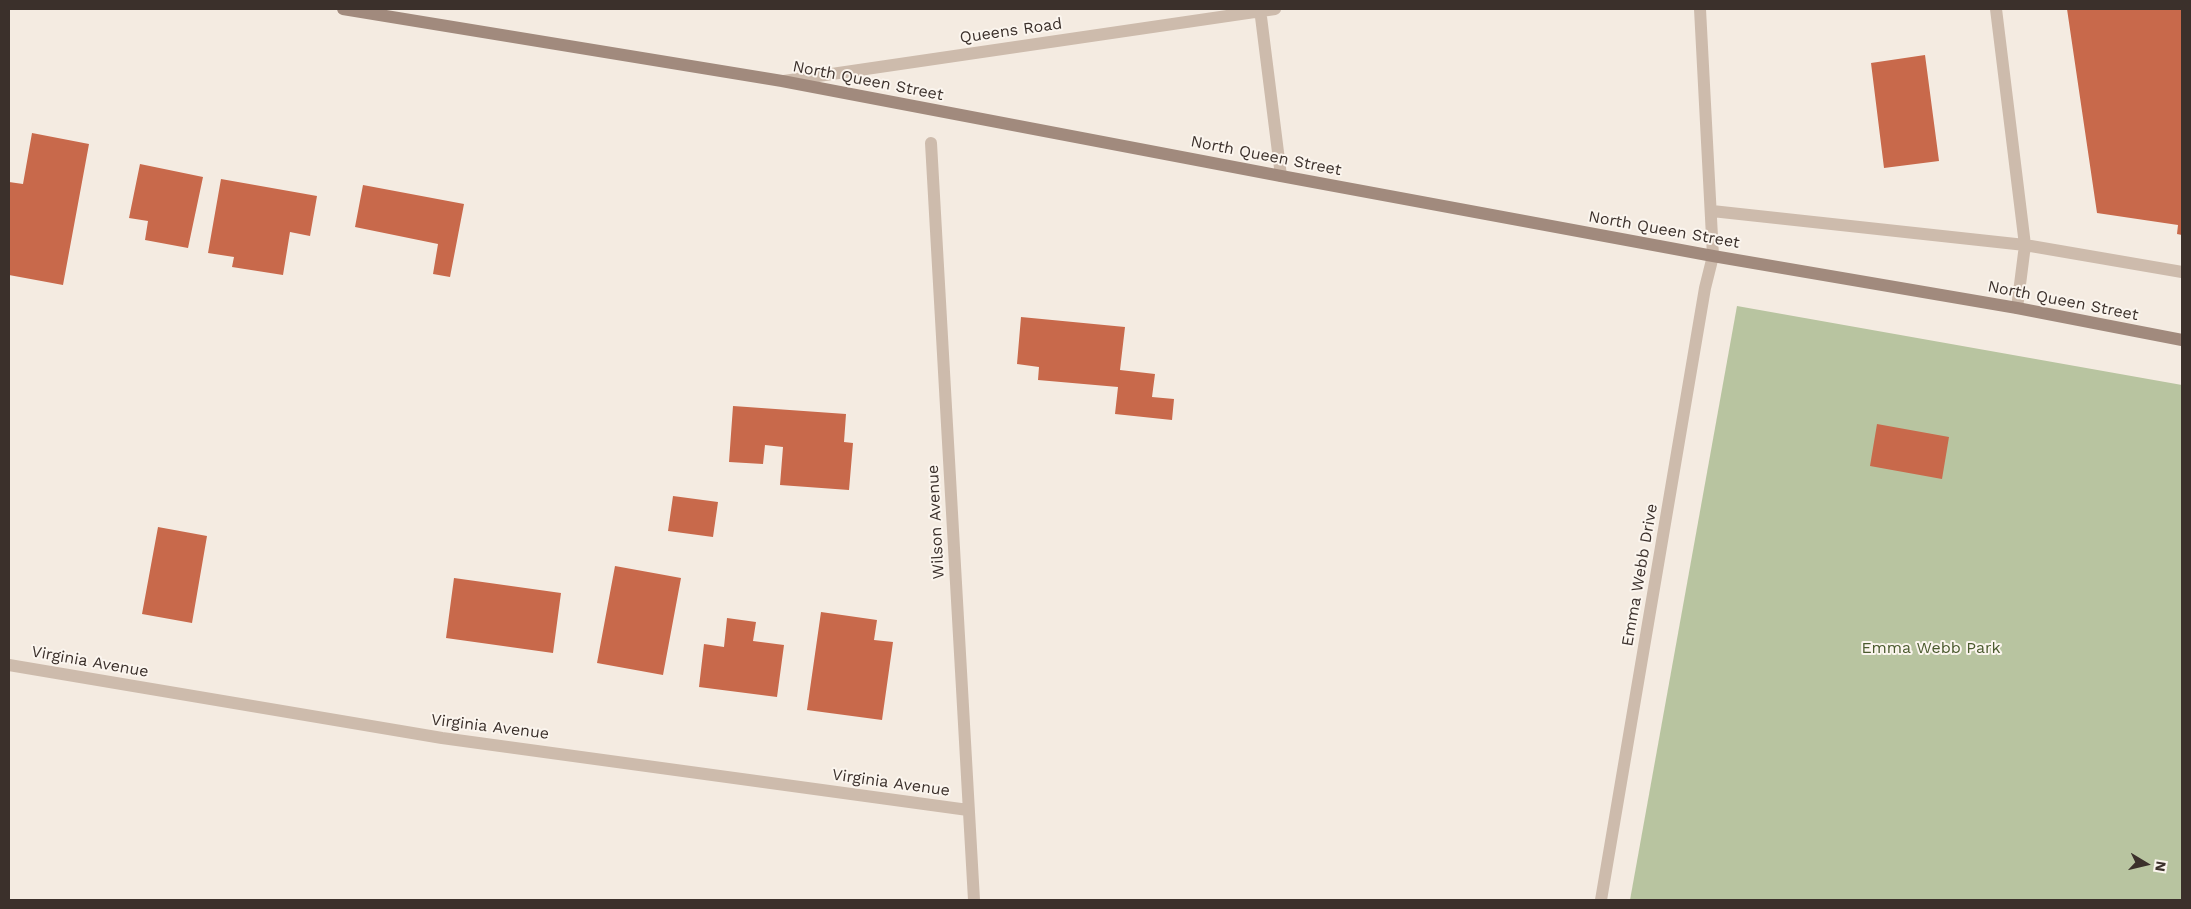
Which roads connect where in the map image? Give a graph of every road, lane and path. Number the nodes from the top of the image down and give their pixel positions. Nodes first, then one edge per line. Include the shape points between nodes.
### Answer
1 (343, 9) edge
2 (1275, 9) edge
3 (1700, 9) edge
4 (1996, 9) edge
5 (1260, 10) edge
6 (782, 81) junction
7 (931, 143) dead end
8 (1281, 176) junction
9 (1712, 211) junction
10 (2025, 245) junction
11 (1714, 256) junction
12 (2182, 272) edge
13 (2017, 308) junction
14 (2182, 340) edge
15 (9, 665) edge
16 (968, 810) junction
17 (974, 900) edge
18 (1601, 900) edge

1 - 6 main road, North Queen Street
2 - 5 street, Queens Road
3 - 9 street, Emma Webb Drive
4 - 10 street
5 - 6 street, Queens Road
5 - 8 street
6 - 8 main road, North Queen Street
7 - 16 street, Wilson Avenue
8 - 11 main road, North Queen Street
9 - 10 street
9 - 11 street, Emma Webb Drive
10 - 12 street
10 - 13 street
11 - 13 main road, North Queen Street
11 - 18 street, Emma Webb Drive via 1705,288
13 - 14 main road, North Queen Street
15 - 16 street, Virginia Avenue via 442,738
16 - 17 street, Wilson Avenue

